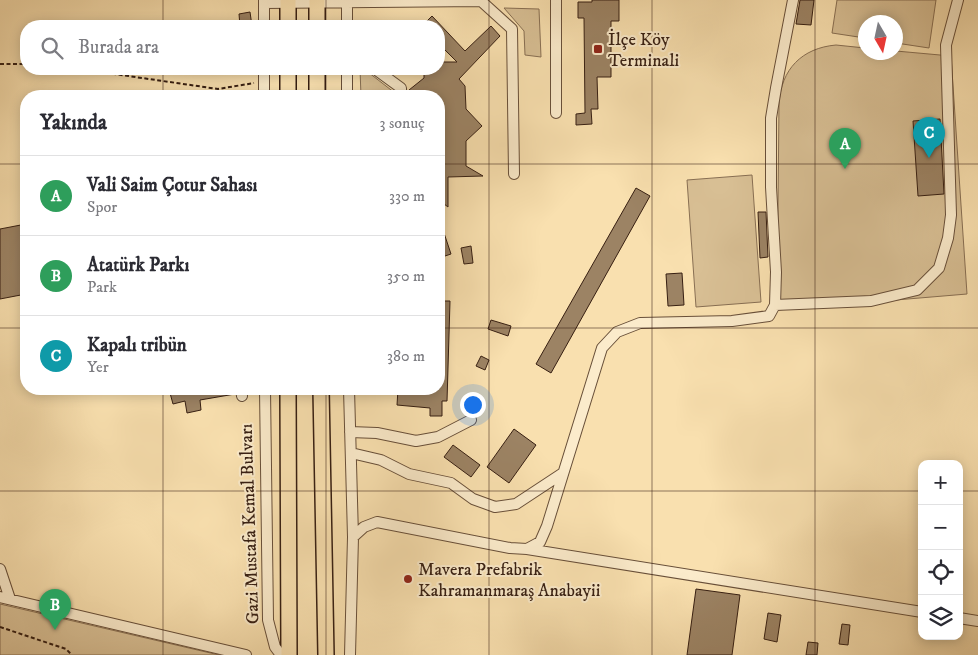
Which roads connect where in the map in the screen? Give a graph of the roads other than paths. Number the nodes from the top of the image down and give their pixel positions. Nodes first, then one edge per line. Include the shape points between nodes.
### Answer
1 (481, 0) edge
2 (556, 0) edge
3 (793, 0) edge
4 (958, 0) edge
5 (288, 1) edge
6 (317, 1) edge
7 (347, 1) edge
8 (264, 2) edge
9 (264, 20) edge
10 (288, 20) edge
11 (317, 20) edge
12 (347, 20) edge
13 (264, 75) edge
14 (288, 75) edge
15 (317, 75) edge
16 (347, 75) edge
17 (384, 75) edge
18 (264, 90) edge
19 (288, 90) edge
20 (317, 90) edge
21 (347, 90) edge
22 (401, 90) edge
23 (556, 113) dead end
24 (514, 174) dead end
25 (775, 305) junction
26 (264, 395) edge
27 (288, 395) edge
28 (321, 395) edge
29 (349, 395) edge
30 (470, 420) dead end
31 (350, 432) junction
32 (351, 452) junction
33 (563, 473) junction
34 (353, 537) junction
35 (527, 549) junction
36 (0, 569) edge
37 (5, 598) edge
38 (918, 611) edge
39 (963, 619) edge
40 (978, 621) edge
41 (354, 654) edge
42 (246, 655) edge
43 (281, 655) edge
44 (288, 655) edge
45 (326, 655) edge

1 - 7 street
1 - 24 street via 512,29
2 - 23 street
3 - 25 street via 771,118
4 - 25 street via 946,45 951,215 948,238 938,268 917,290 871,301
5 - 6 street
5 - 8 street
5 - 10 highway
6 - 7 street
6 - 11 highway
7 - 12 street
8 - 9 street
13 - 18 street
14 - 19 highway
15 - 20 highway
16 - 21 street
17 - 22 street
25 - 33 street via 769,316 732,321 640,323 617,332 602,348
26 - 43 street, Gazi Mustafa Kemal Bulvarı via 268,620 275,647
27 - 44 highway, Gazi Mustafa Kemal Bulvarı
28 - 45 highway
29 - 31 street
30 - 31 street via 438,437 416,440
31 - 32 street
32 - 33 street via 381,460 409,474 451,483 473,499 495,507 516,504
32 - 34 street
33 - 35 street via 540,542
34 - 35 street via 364,526 378,522
34 - 41 street
35 - 38 street
36 - 37 street
37 - 42 street
39 - 40 street

